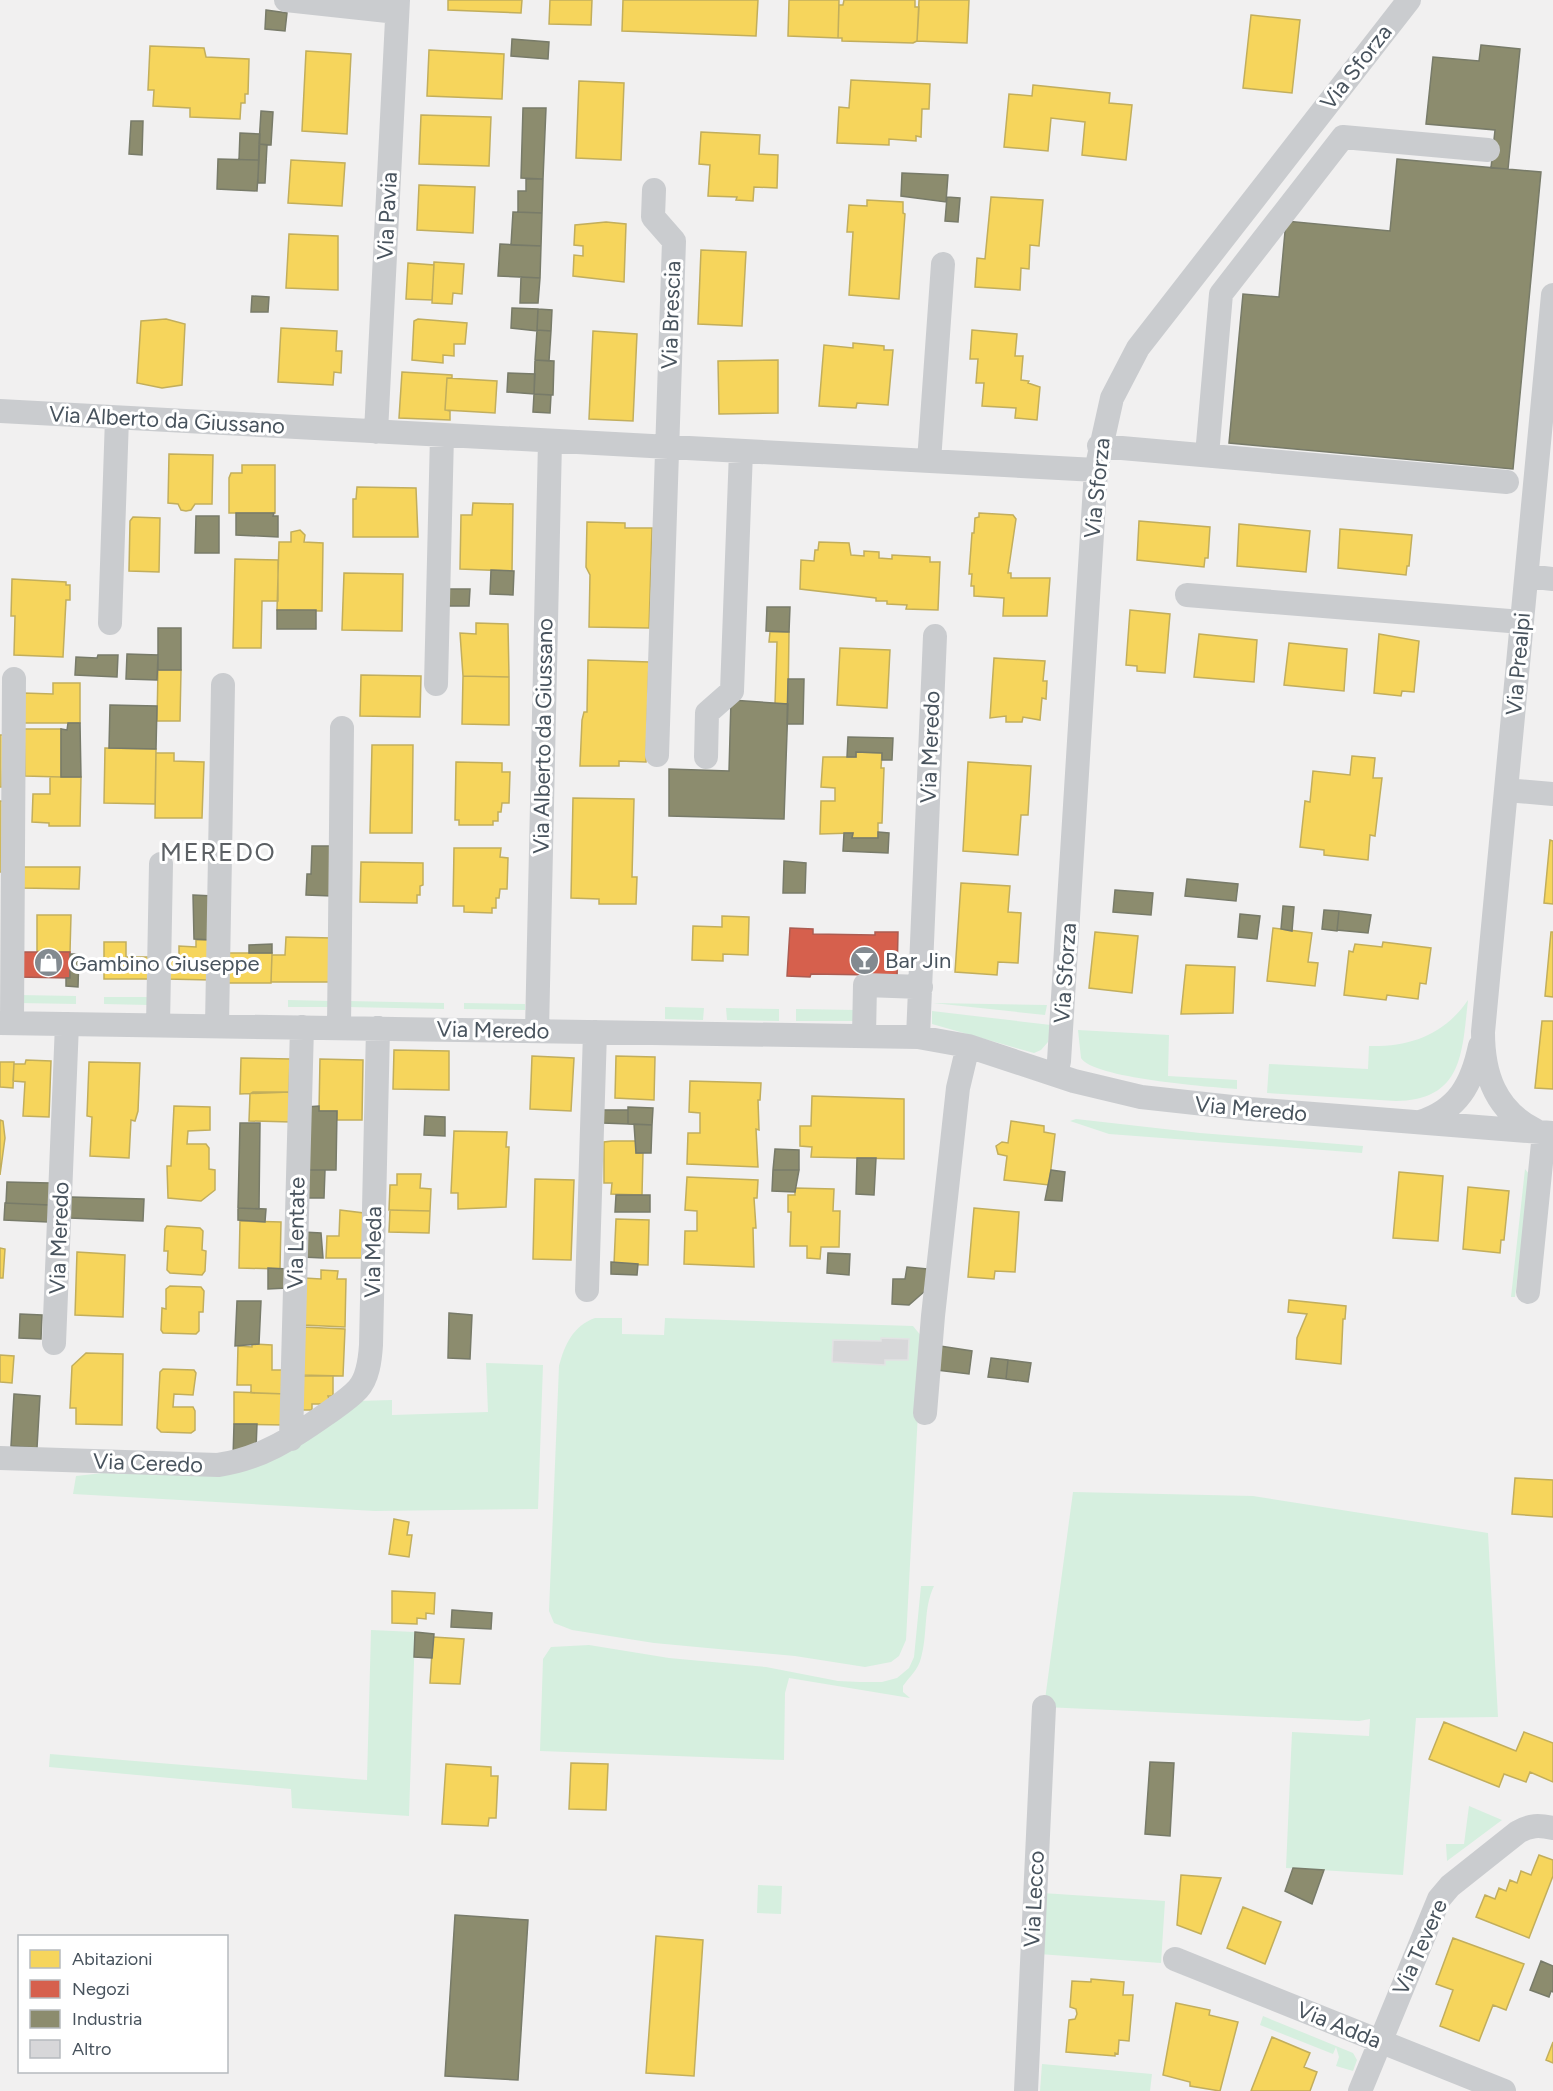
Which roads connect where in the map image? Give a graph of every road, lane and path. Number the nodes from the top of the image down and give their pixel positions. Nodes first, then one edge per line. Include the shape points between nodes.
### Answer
1 (286, 0) edge
2 (1409, 0) edge
3 (398, 6) edge
4 (1488, 150) dead end
5 (654, 190) dead end
6 (943, 264) dead end
7 (1553, 295) edge
8 (1549, 377) edge
9 (0, 411) edge
10 (117, 418) junction
11 (376, 432) junction
12 (442, 435) junction
13 (550, 441) junction
14 (1099, 446) junction
15 (666, 447) junction
16 (741, 451) junction
17 (1207, 455) junction
18 (928, 461) junction
19 (1096, 470) junction
20 (1507, 482) dead end
21 (1527, 576) junction
22 (1553, 579) edge
23 (1187, 596) dead end
24 (1522, 622) junction
25 (110, 623) dead end
26 (935, 636) dead end
27 (14, 679) dead end
28 (436, 684) dead end
29 (223, 685) dead end
30 (342, 728) dead end
31 (657, 755) dead end
32 (705, 757) dead end
33 (1506, 790) junction
34 (1553, 794) edge
35 (161, 864) dead end
36 (921, 987) junction
37 (6, 1023) edge
38 (67, 1024) junction
39 (158, 1025) junction
40 (218, 1026) junction
41 (302, 1027) junction
42 (339, 1028) junction
43 (378, 1028) junction
44 (537, 1031) junction
45 (595, 1032) junction
46 (1483, 1032) junction
47 (864, 1035) junction
48 (918, 1037) junction
49 (968, 1046) junction
50 (1056, 1075) junction
51 (1416, 1123) junction
52 (1546, 1133) edge
53 (587, 1290) dead end
54 (1528, 1292) dead end
55 (54, 1343) dead end
56 (926, 1413) dead end
57 (291, 1439) junction
58 (0, 1458) edge
59 (1044, 1707) dead end
60 (1553, 1828) edge
61 (1175, 1959) dead end
62 (1380, 2041) junction
63 (1026, 2091) edge
64 (1360, 2091) edge
65 (1504, 2091) edge

1 - 3 street
2 - 14 street, Via Sforza via 1138,348 1112,398
3 - 11 street, Via Pavia
4 - 17 street via 1343,137 1221,294
5 - 15 street, Via Brescia via 653,218 674,241
6 - 18 street
7 - 8 street, Via Prealpi
8 - 21 street, Via Prealpi
9 - 10 street, Via Alberto da Giussano
10 - 11 street, Via Alberto da Giussano
10 - 25 street
11 - 12 street, Via Alberto da Giussano
12 - 13 street, Via Alberto da Giussano
12 - 28 street
13 - 15 street, Via Alberto da Giussano
13 - 44 street, Via Alberto da Giussano
14 - 17 street
14 - 19 street, Via Sforza
15 - 16 street, Via Alberto da Giussano
15 - 31 street, Via Brescia
16 - 18 street, Via Alberto da Giussano
16 - 32 street via 732,692 707,713
17 - 20 street
18 - 19 street, Via Alberto da Giussano
19 - 50 street, Via Sforza
21 - 22 street
21 - 24 street, Via Prealpi
23 - 24 street
24 - 33 street, Via Prealpi
26 - 36 street, Via Meredo
27 - 37 street, Via Meredo
29 - 40 street
30 - 42 street
33 - 34 street
33 - 46 street, Via Prealpi
35 - 39 street
36 - 47 street via 865,985
36 - 48 street, Via Meredo
37 - 38 street, Via Meredo
38 - 39 street, Via Meredo
38 - 55 street, Via Meredo
39 - 40 street, Via Meredo
40 - 41 street, Via Meredo
41 - 42 street, Via Meredo
41 - 57 street, Via Lentate
42 - 43 street, Via Meredo
43 - 44 street, Via Meredo
43 - 57 street, Via Meda via 370,1362 358,1389
44 - 45 street, Via Meredo
45 - 47 street, Via Meredo
45 - 53 street
46 - 51 street, Via Prealpi via 1470,1079 1462,1093 1443,1113
46 - 52 street, Via Prealpi via 1488,1080 1497,1097 1509,1113
47 - 48 street, Via Meredo
48 - 49 street, Via Meredo
49 - 50 street, Via Meredo
49 - 56 street via 958,1088
50 - 51 street, Via Meredo via 1151,1099
51 - 52 street, Via Meredo
52 - 54 street
57 - 58 street, Via Ceredo via 258,1456 218,1465
59 - 63 street, Via Lecco
60 - 62 street, Via Tevere via 1539,1825 1518,1832 1439,1899
61 - 62 street, Via Adda
62 - 64 street, Via Tevere
62 - 65 street, Via Adda

